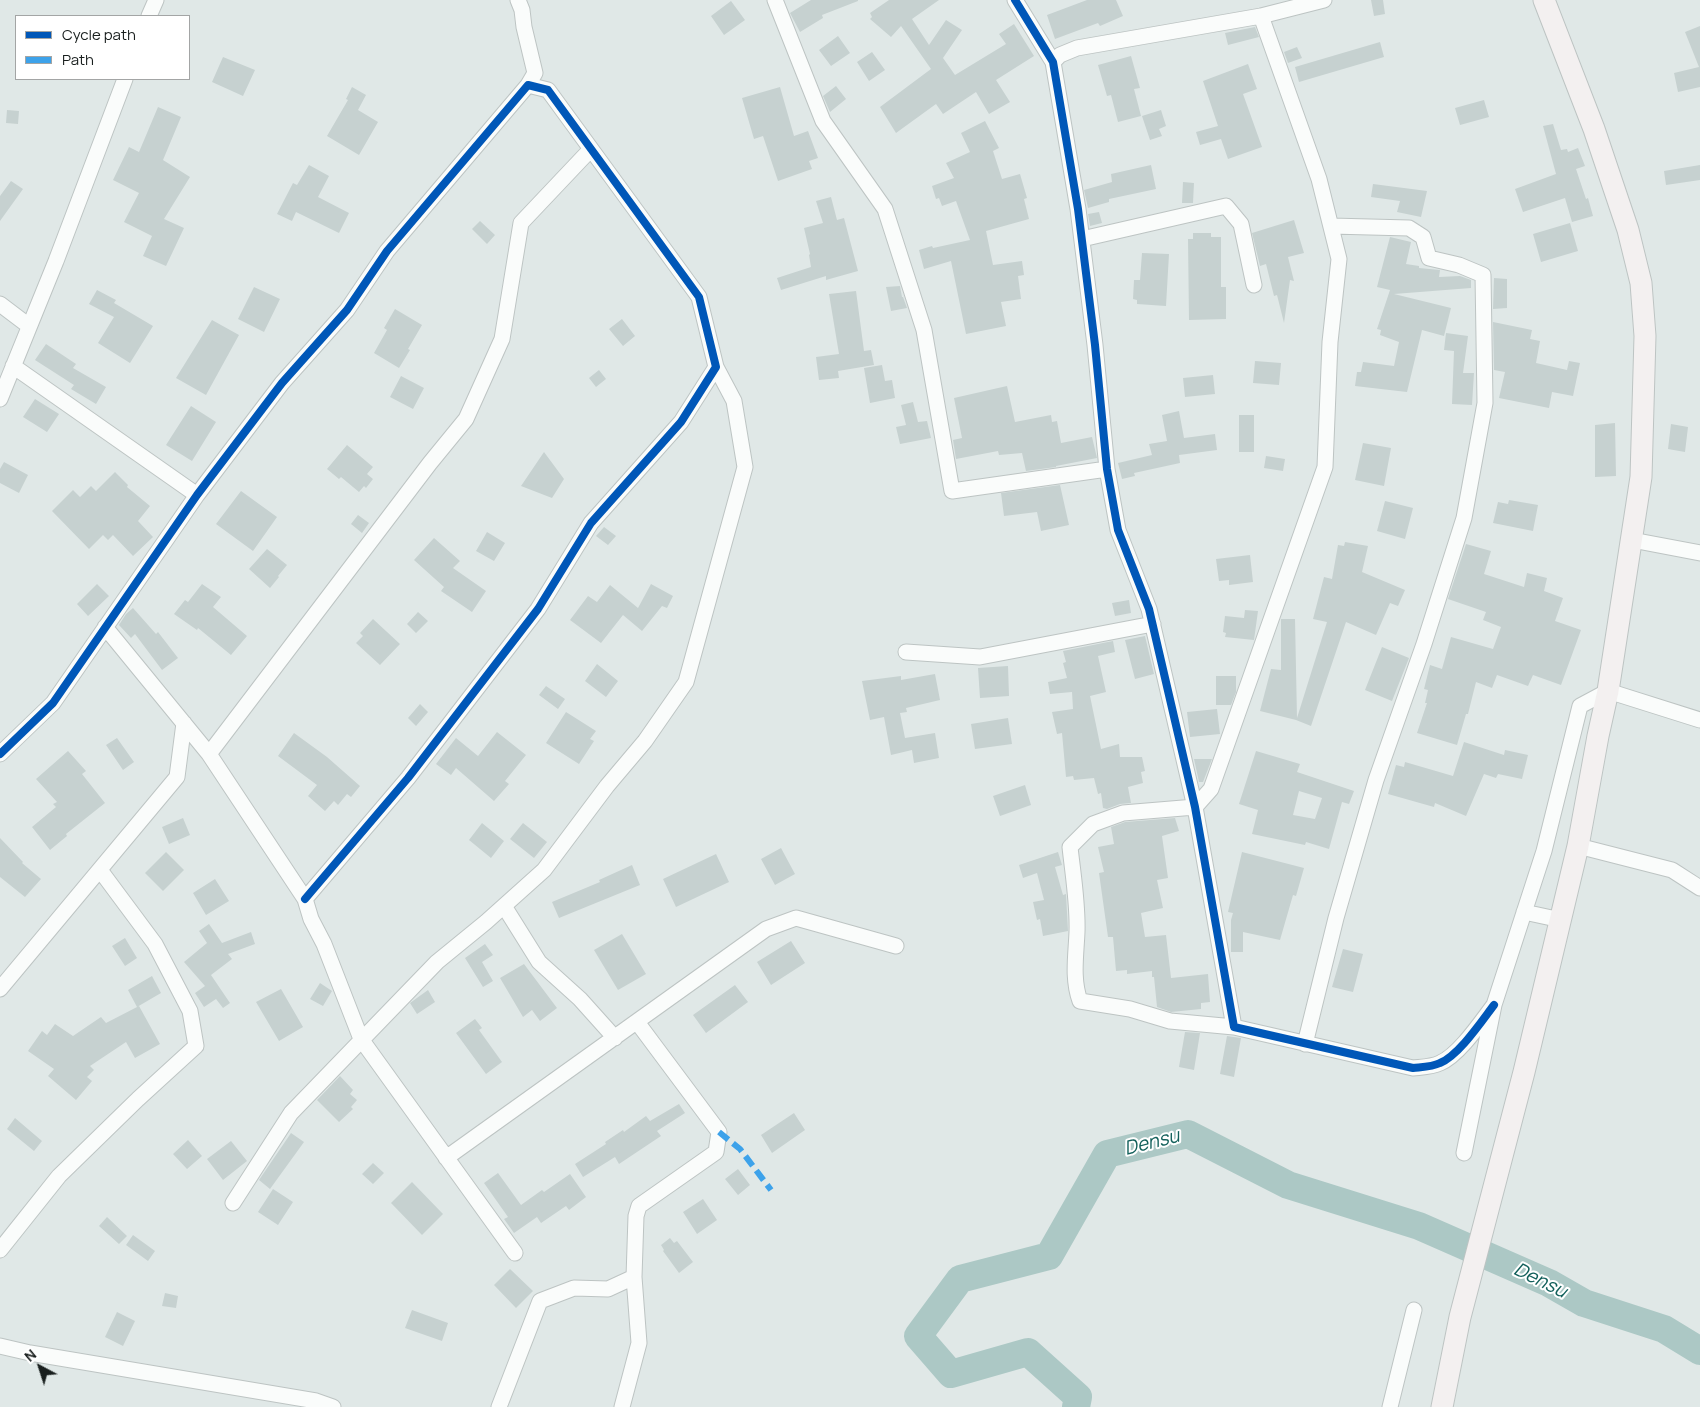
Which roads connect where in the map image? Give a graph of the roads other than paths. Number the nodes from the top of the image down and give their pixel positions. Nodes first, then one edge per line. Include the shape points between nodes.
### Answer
1 (156, 0) edge
2 (518, 0) edge
3 (776, 0) edge
4 (1014, 0) edge
5 (1324, 0) edge
6 (1544, 0) edge
7 (149, 15) edge
8 (1261, 16) junction
9 (1053, 62) junction
10 (125, 80) edge
11 (528, 85) junction
12 (591, 149) junction
13 (1331, 226) junction
14 (1082, 239) junction
15 (1254, 285) dead end
16 (0, 304) edge
17 (29, 326) junction
18 (13, 366) junction
19 (716, 367) junction
20 (0, 399) edge
21 (1107, 469) junction
22 (196, 495) junction
23 (1632, 540) junction
24 (1700, 553) edge
25 (1153, 624) junction
26 (105, 627) junction
27 (906, 652) dead end
28 (1608, 692) junction
29 (1700, 720) edge
30 (184, 723) junction
31 (0, 754) edge
32 (209, 754) junction
33 (1195, 807) junction
34 (1578, 846) junction
35 (100, 870) junction
36 (1700, 888) edge
37 (305, 899) junction
38 (504, 906) junction
39 (1524, 912) junction
40 (1560, 920) junction
41 (896, 946) dead end
42 (0, 989) edge
43 (1494, 1005) junction
44 (638, 1022) junction
45 (1234, 1027) junction
46 (615, 1038) junction
47 (362, 1039) junction
48 (1305, 1044) junction
49 (1464, 1153) dead end
50 (446, 1158) junction
51 (232, 1203) dead end
52 (0, 1250) edge
53 (515, 1253) dead end
54 (634, 1277) junction
55 (1414, 1310) dead end
56 (0, 1346) edge
57 (333, 1407) edge
58 (499, 1407) edge
59 (622, 1407) edge
60 (1390, 1407) edge
61 (1442, 1407) edge

1 - 7 street
2 - 11 street via 535,73
3 - 21 street via 822,120 885,209 924,330 952,491
4 - 9 street
5 - 8 street
6 - 23 main road via 1594,129 1628,230 1641,284 1645,336 1641,478
8 - 9 street via 1077,48 1060,55
8 - 13 street via 1319,179
9 - 14 street
10 - 17 street
11 - 12 street via 548,90
11 - 22 street via 387,251 347,310 282,383
12 - 19 street via 699,297
12 - 32 street via 521,223 502,339 466,419
13 - 33 street via 1339,259 1330,342 1325,466 1211,789
13 - 48 street via 1409,228 1423,238 1429,258 1483,275 1484,404 1464,518 1376,780 1336,918
14 - 15 street via 1226,206 1241,224
14 - 21 street
16 - 17 street
17 - 18 street
18 - 20 street
18 - 22 street
19 - 37 street via 680,422 591,524 538,609 408,778
19 - 38 street via 734,401 745,467 686,682 645,741 544,870
21 - 25 street via 1118,530
22 - 26 street
23 - 24 street
23 - 28 main road
25 - 27 street via 980,657
25 - 33 street
26 - 30 street
26 - 31 street via 53,703
28 - 29 street
28 - 34 main road
28 - 39 street via 1580,706 1544,850
30 - 32 street
30 - 35 street via 177,777
32 - 37 street
33 - 45 street
33 - 45 street via 1123,813 1093,824 1070,848 1077,931 1076,991 1080,1001 1130,1009 1170,1021
34 - 36 street via 1672,870
34 - 40 main road
35 - 42 street
35 - 52 street via 155,944 190,1011 196,1046 59,1176
37 - 47 street
38 - 46 street via 539,962 580,999
38 - 47 street via 437,962
39 - 40 street
39 - 43 street
40 - 61 main road via 1460,1317
41 - 44 street via 796,918 766,929
43 - 48 street via 1460,1047 1442,1063 1426,1067 1413,1068
43 - 49 street
44 - 46 street
44 - 54 street via 719,1132 716,1152 639,1206
45 - 48 street
46 - 50 street
47 - 50 street
47 - 51 street via 291,1113
50 - 53 street
54 - 58 street via 608,1289 574,1288 540,1301
54 - 59 street via 639,1343
55 - 60 street
56 - 57 street

